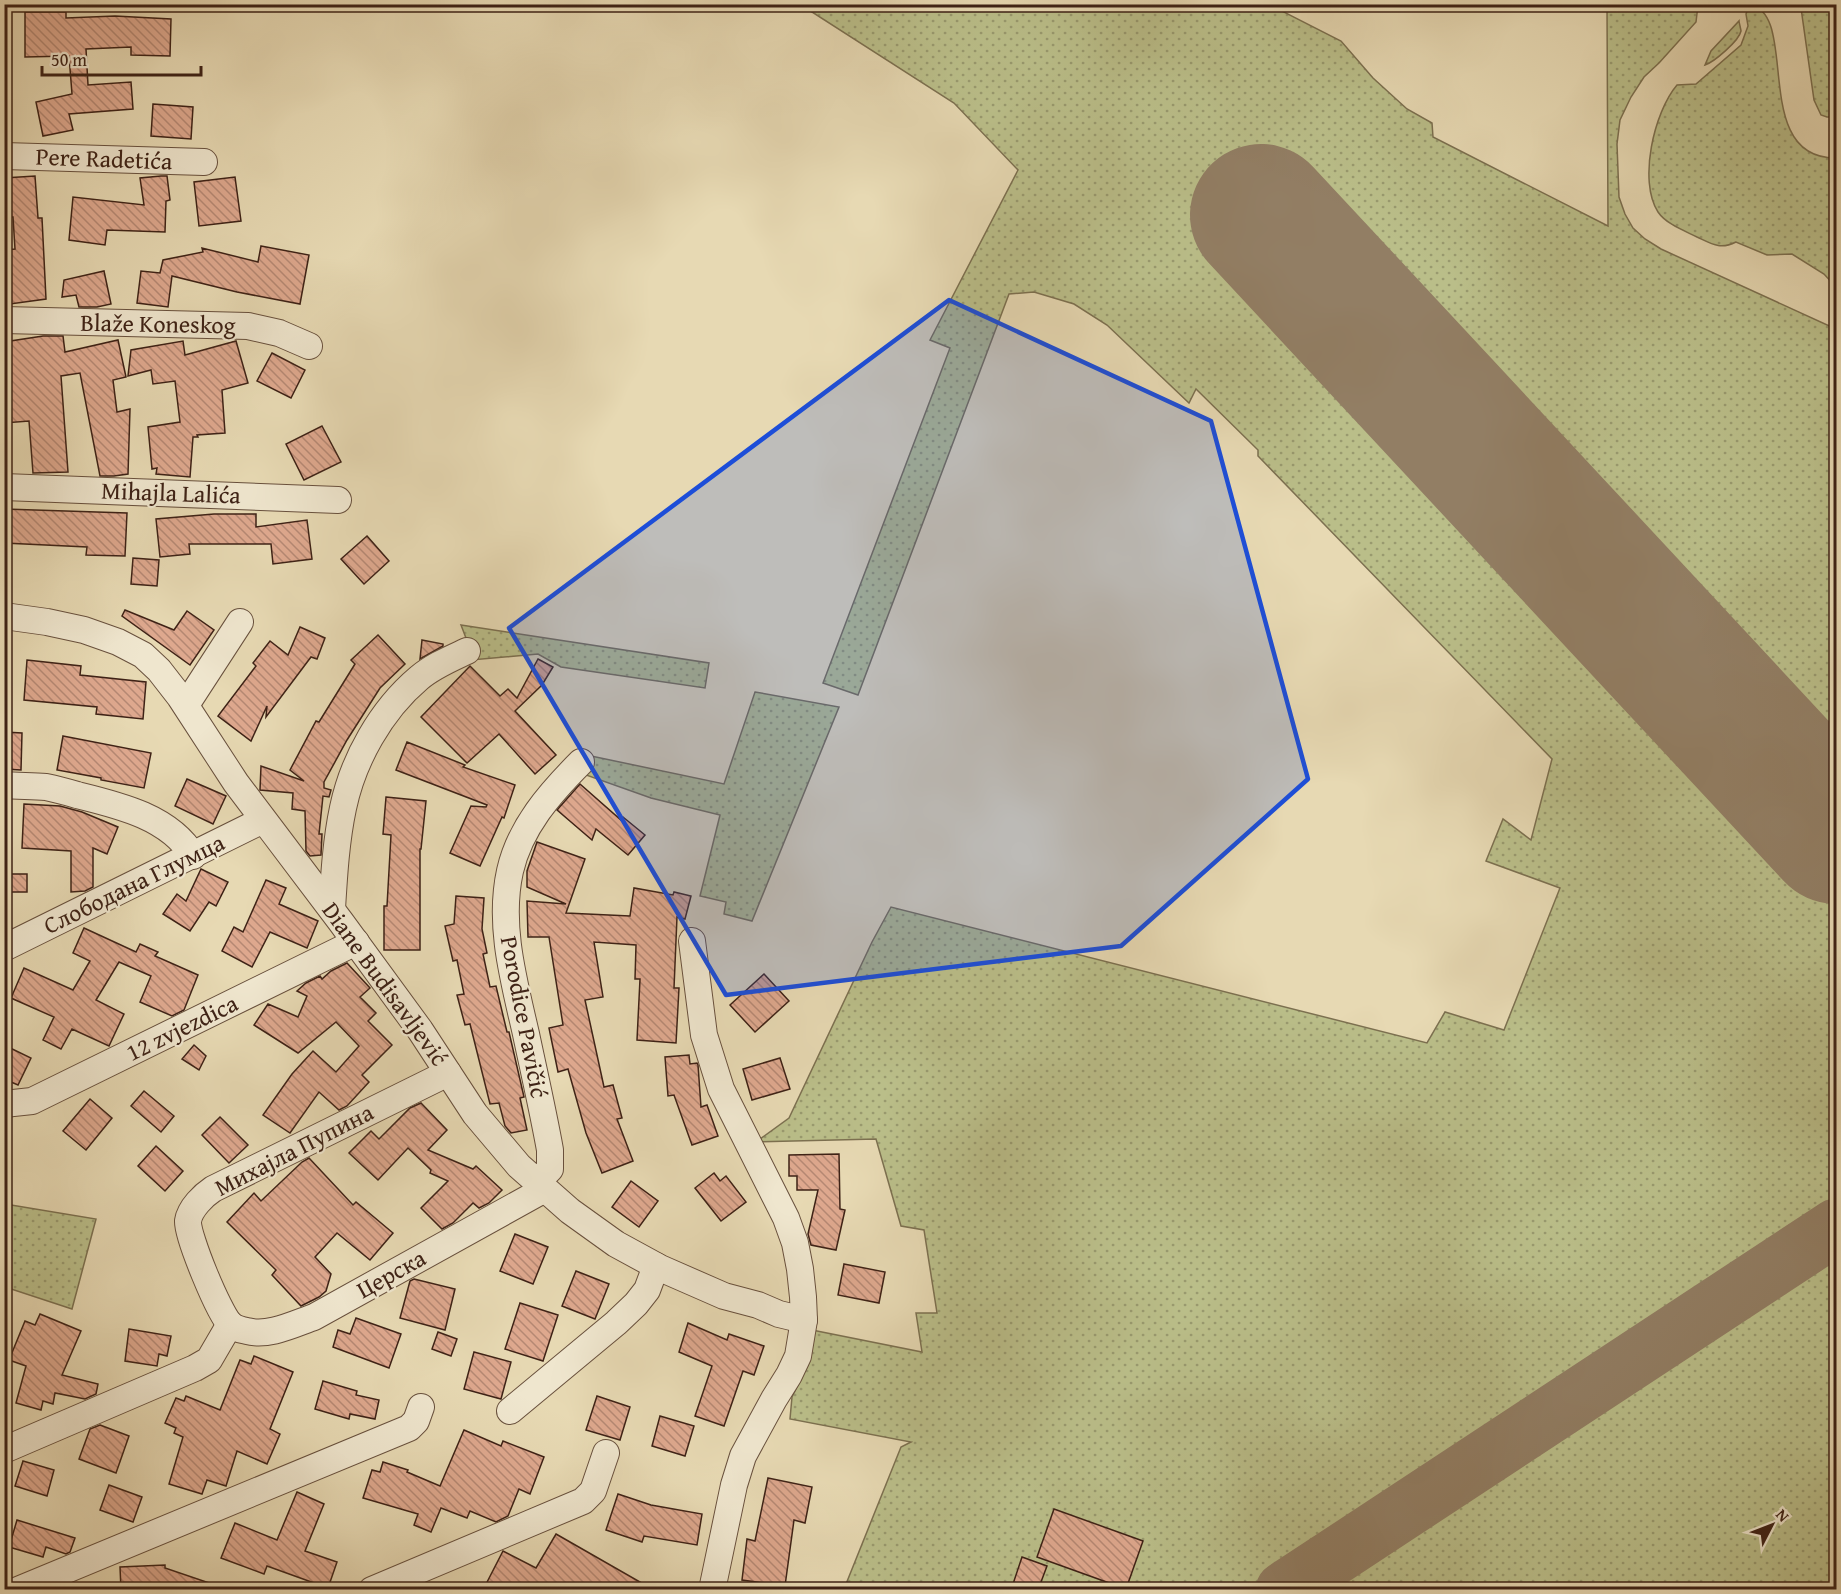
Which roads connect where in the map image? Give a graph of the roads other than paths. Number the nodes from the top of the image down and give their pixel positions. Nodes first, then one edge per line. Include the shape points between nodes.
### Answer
1 (4, 156) edge
2 (204, 162) dead end
3 (4, 320) edge
4 (309, 346) dead end
5 (4, 487) edge
6 (338, 500) dead end
7 (4, 616) edge
8 (240, 622) dead end
9 (467, 651) dead end
10 (186, 705) junction
11 (581, 762) dead end
12 (4, 785) edge
13 (263, 820) junction
14 (192, 856) junction
15 (332, 909) junction
16 (692, 941) dead end
17 (356, 942) junction
18 (4, 948) edge
19 (448, 1073) junction
20 (4, 1104) edge
21 (541, 1186) junction
22 (656, 1266) junction
23 (804, 1320) junction
24 (231, 1324) junction
25 (421, 1407) dead end
26 (510, 1411) dead end
27 (4, 1450) edge
28 (606, 1453) dead end
29 (18, 1590) edge
30 (372, 1590) edge
31 (712, 1590) edge

1 - 2 street, Pere Radetića
3 - 4 street, Blaže Koneskog via 248,326 279,333
5 - 6 street, Mihajla Lalića
7 - 10 street, Diane Budisavljević via 84,630 118,642 159,670
8 - 10 street
9 - 15 street via 442,662 403,693 366,746 343,807
10 - 13 street, Diane Budisavljević
11 - 21 street, Porodice Pavičić via 529,824 510,871 506,902 511,969 550,1150 550,1169
12 - 14 street via 47,788 141,815 167,828
13 - 14 street, Слободана Глумца
13 - 15 street, Diane Budisavljević
14 - 18 street, Слободана Глумца
15 - 17 street, Diane Budisavljević
16 - 23 street via 704,1035 721,1089 795,1243
17 - 19 street, Diane Budisavljević
17 - 20 street, 12 zvjezdica via 32,1101
19 - 21 street, Diane Budisavljević via 475,1114
19 - 24 street, Михајла Пупина via 213,1189 196,1204 188,1221 193,1243 219,1309
21 - 22 street, Diane Budisavljević via 616,1244
21 - 24 street, Церска via 314,1317 256,1332
22 - 23 street, Diane Budisavljević via 724,1296
22 - 26 street via 647,1290 636,1304
23 - 31 street via 798,1356 744,1456 734,1485
24 - 27 street via 208,1360 195,1368
25 - 29 street via 409,1428
28 - 30 street via 593,1491 583,1501

